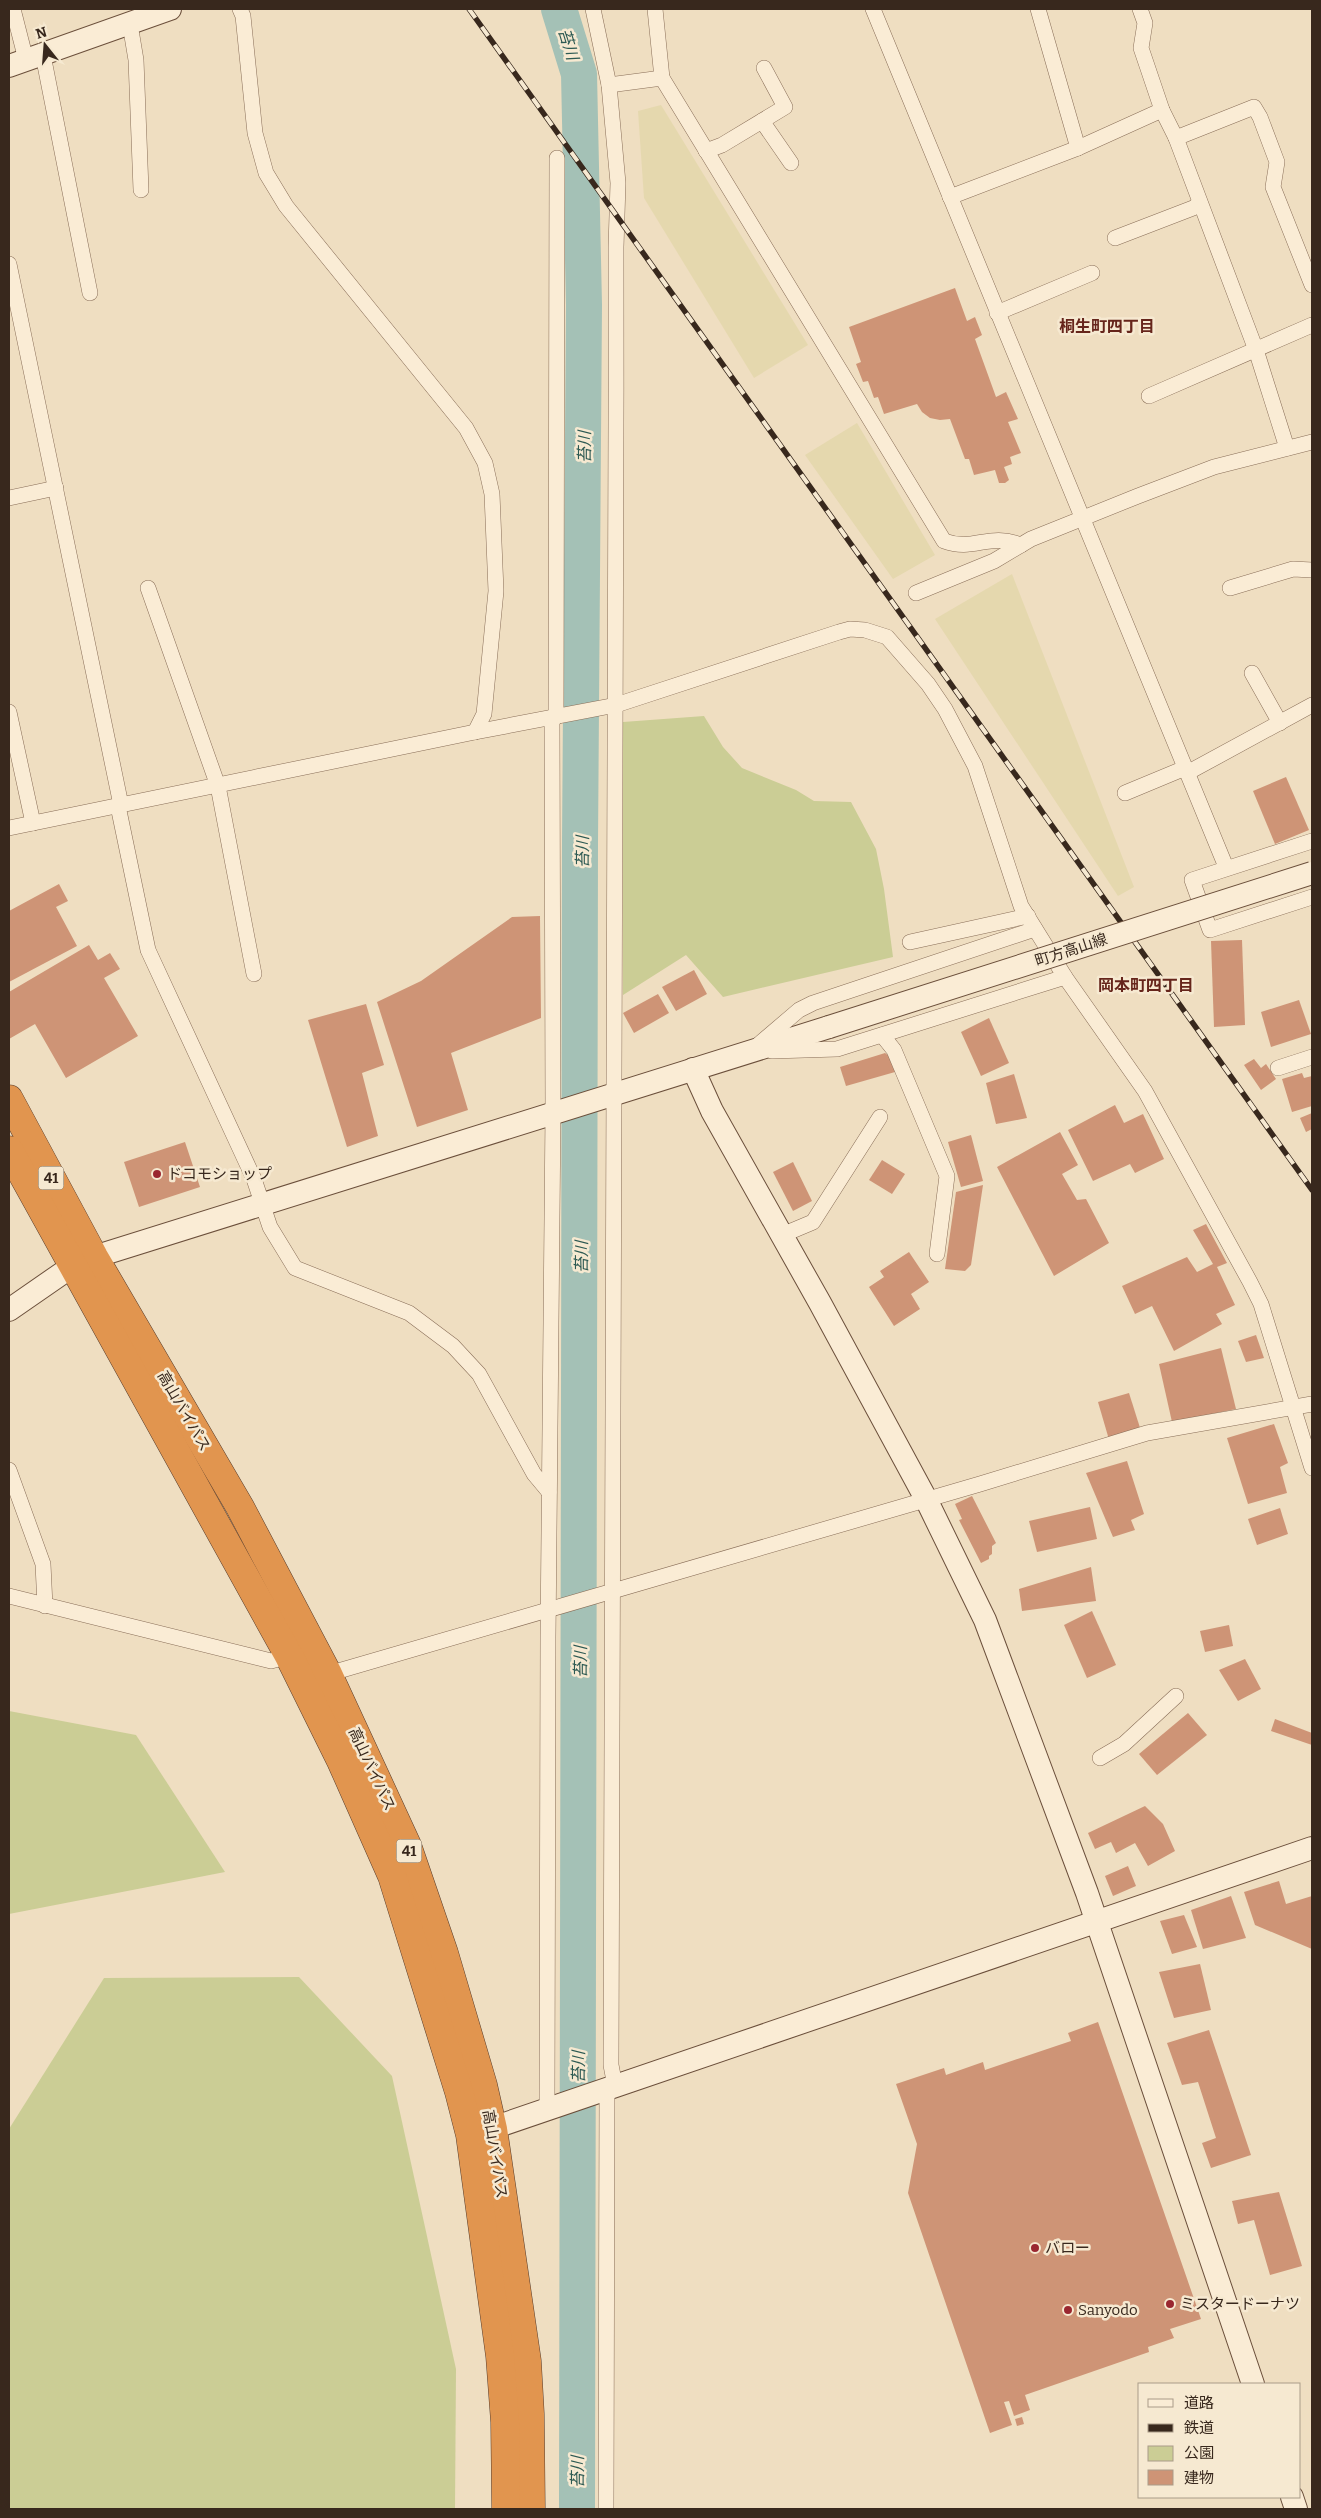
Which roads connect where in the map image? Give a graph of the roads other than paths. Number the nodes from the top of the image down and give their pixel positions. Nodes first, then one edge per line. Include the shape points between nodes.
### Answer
1 (13, 9) edge
2 (170, 9) edge
3 (240, 9) edge
4 (593, 9) edge
5 (655, 9) edge
6 (873, 9) edge
7 (1038, 9) edge
8 (1140, 9) edge
9 (130, 24) junction
10 (26, 60) edge
11 (764, 68) dead end
12 (662, 78) junction
13 (609, 85) junction
14 (1162, 110) junction
15 (762, 121) junction
16 (1176, 138) junction
17 (1078, 148) junction
18 (706, 151) junction
19 (557, 158) dead end
20 (791, 163) dead end
21 (141, 190) dead end
22 (950, 197) junction
23 (1200, 203) junction
24 (1115, 238) dead end
25 (9, 264) edge
26 (1092, 273) dead end
27 (1312, 285) edge
28 (90, 293) dead end
29 (997, 313) junction
30 (1312, 325) edge
31 (1256, 350) junction
32 (1149, 396) dead end
33 (1312, 442) edge
34 (1287, 448) junction
35 (56, 488) junction
36 (9, 498) edge
37 (1082, 519) junction
38 (1021, 545) junction
39 (1312, 570) edge
40 (148, 588) dead end
41 (1230, 588) dead end
42 (916, 593) dead end
43 (1252, 673) dead end
44 (612, 706) junction
45 (1311, 708) edge
46 (9, 712) edge
47 (556, 717) junction
48 (1280, 723) junction
49 (475, 732) junction
50 (1186, 770) junction
51 (218, 786) junction
52 (1125, 793) dead end
53 (120, 805) junction
54 (33, 823) junction
55 (9, 828) edge
56 (1312, 840) edge
57 (1226, 867) junction
58 (1312, 873) edge
59 (1312, 897) edge
60 (1031, 923) junction
61 (910, 942) dead end
62 (254, 974) dead end
63 (1065, 977) junction
64 (882, 1035) junction
65 (751, 1051) junction
66 (1312, 1057) edge
67 (1278, 1068) dead end
68 (693, 1069) junction
69 (611, 1095) junction
70 (9, 1099) edge
71 (554, 1113) junction
72 (880, 1117) dead end
73 (9, 1150) edge
74 (261, 1205) junction
75 (782, 1235) junction
76 (937, 1254) dead end
77 (84, 1261) junction
78 (9, 1310) edge
79 (1312, 1404) edge
80 (1293, 1408) junction
81 (1312, 1468) edge
82 (9, 1470) edge
83 (550, 1492) junction
84 (926, 1500) junction
85 (608, 1591) junction
86 (9, 1596) edge
87 (45, 1606) junction
88 (552, 1608) junction
89 (289, 1656) junction
90 (328, 1674) junction
91 (1176, 1696) dead end
92 (1100, 1758) dead end
93 (1312, 1848) edge
94 (1096, 1923) junction
95 (608, 2089) junction
96 (549, 2109) junction
97 (481, 2132) junction
98 (1253, 2383) edge
99 (506, 2509) edge
100 (531, 2509) edge
101 (606, 2509) edge

1 - 10 street
2 - 9 street
3 - 49 street via 255,133 266,173 274,188 466,428 485,463 492,494 496,590 484,714
4 - 13 street
5 - 12 street
6 - 22 street
7 - 17 street
8 - 14 street via 1145,23 1141,48
9 - 10 street
9 - 21 street via 136,60
10 - 28 street
11 - 15 street via 785,107
12 - 13 street
12 - 18 street
13 - 44 street via 618,183
14 - 16 street
14 - 17 street
15 - 18 street
15 - 20 street
16 - 23 street
16 - 27 street via 1254,107 1277,162 1273,187
17 - 22 street
18 - 38 street via 944,541 968,546 1004,539
19 - 47 street
22 - 29 street
23 - 24 street
23 - 31 street
25 - 35 street
26 - 29 street
29 - 37 street
30 - 31 street
31 - 32 street
31 - 34 street
33 - 34 street
34 - 37 street via 1214,467
35 - 36 street
35 - 53 street
37 - 38 street
37 - 50 street
38 - 42 street via 994,561
39 - 41 street via 1293,569
40 - 51 street
43 - 48 street
44 - 47 street
44 - 60 street via 850,629 887,637 928,684 961,738 988,800 1014,886
44 - 69 street
45 - 48 street
46 - 54 street
47 - 49 street
47 - 71 street
48 - 50 street
49 - 51 street
50 - 52 street
50 - 57 street
51 - 53 street
51 - 62 street
53 - 54 street
53 - 74 street via 148,950 254,1179
54 - 55 street
56 - 57 street
57 - 59 street via 1192,880 1210,930
58 - 65 street, 町方高山線, bridge
60 - 61 street
60 - 63 street
60 - 65 street via 813,1003 799,1010
63 - 64 street
63 - 80 street via 1145,1091 1250,1282 1261,1304
64 - 65 street via 837,1049
64 - 76 street via 894,1050 947,1176
65 - 68 street, 町方高山線
66 - 67 street
68 - 69 street, 町方高山線
68 - 75 street via 712,1111
69 - 71 street
69 - 85 street
70 - 77 highway, 高山バイパス / 41
71 - 74 street
71 - 83 street
72 - 75 street via 813,1222
73 - 77 highway, 高山バイパス / 41
74 - 77 street
74 - 83 street via 270,1227 295,1268 409,1313 453,1346 479,1374 534,1474
75 - 84 street
77 - 78 street
77 - 89 highway, 高山バイパス / 41
77 - 90 highway, 高山バイパス / 41 via 240,1507
79 - 80 street
80 - 81 street
80 - 84 street via 1147,1433
82 - 87 street via 43,1564
83 - 88 street
84 - 85 street
84 - 94 street via 985,1620
85 - 88 street
85 - 95 street via 611,2065
86 - 87 street
87 - 89 street via 272,1661
88 - 90 street
88 - 96 street
89 - 97 highway, 高山バイパス / 41 via 392,1876 459,2092
90 - 97 highway, 高山バイパス / 41 via 407,1845 444,1953 483,2085
91 - 92 street via 1124,1744
93 - 94 street
94 - 95 street
94 - 98 street
95 - 96 street
95 - 101 street
96 - 97 street
97 - 99 highway, 高山バイパス / 41 via 505,2422
97 - 100 highway, 高山バイパス / 41 via 527,2361

